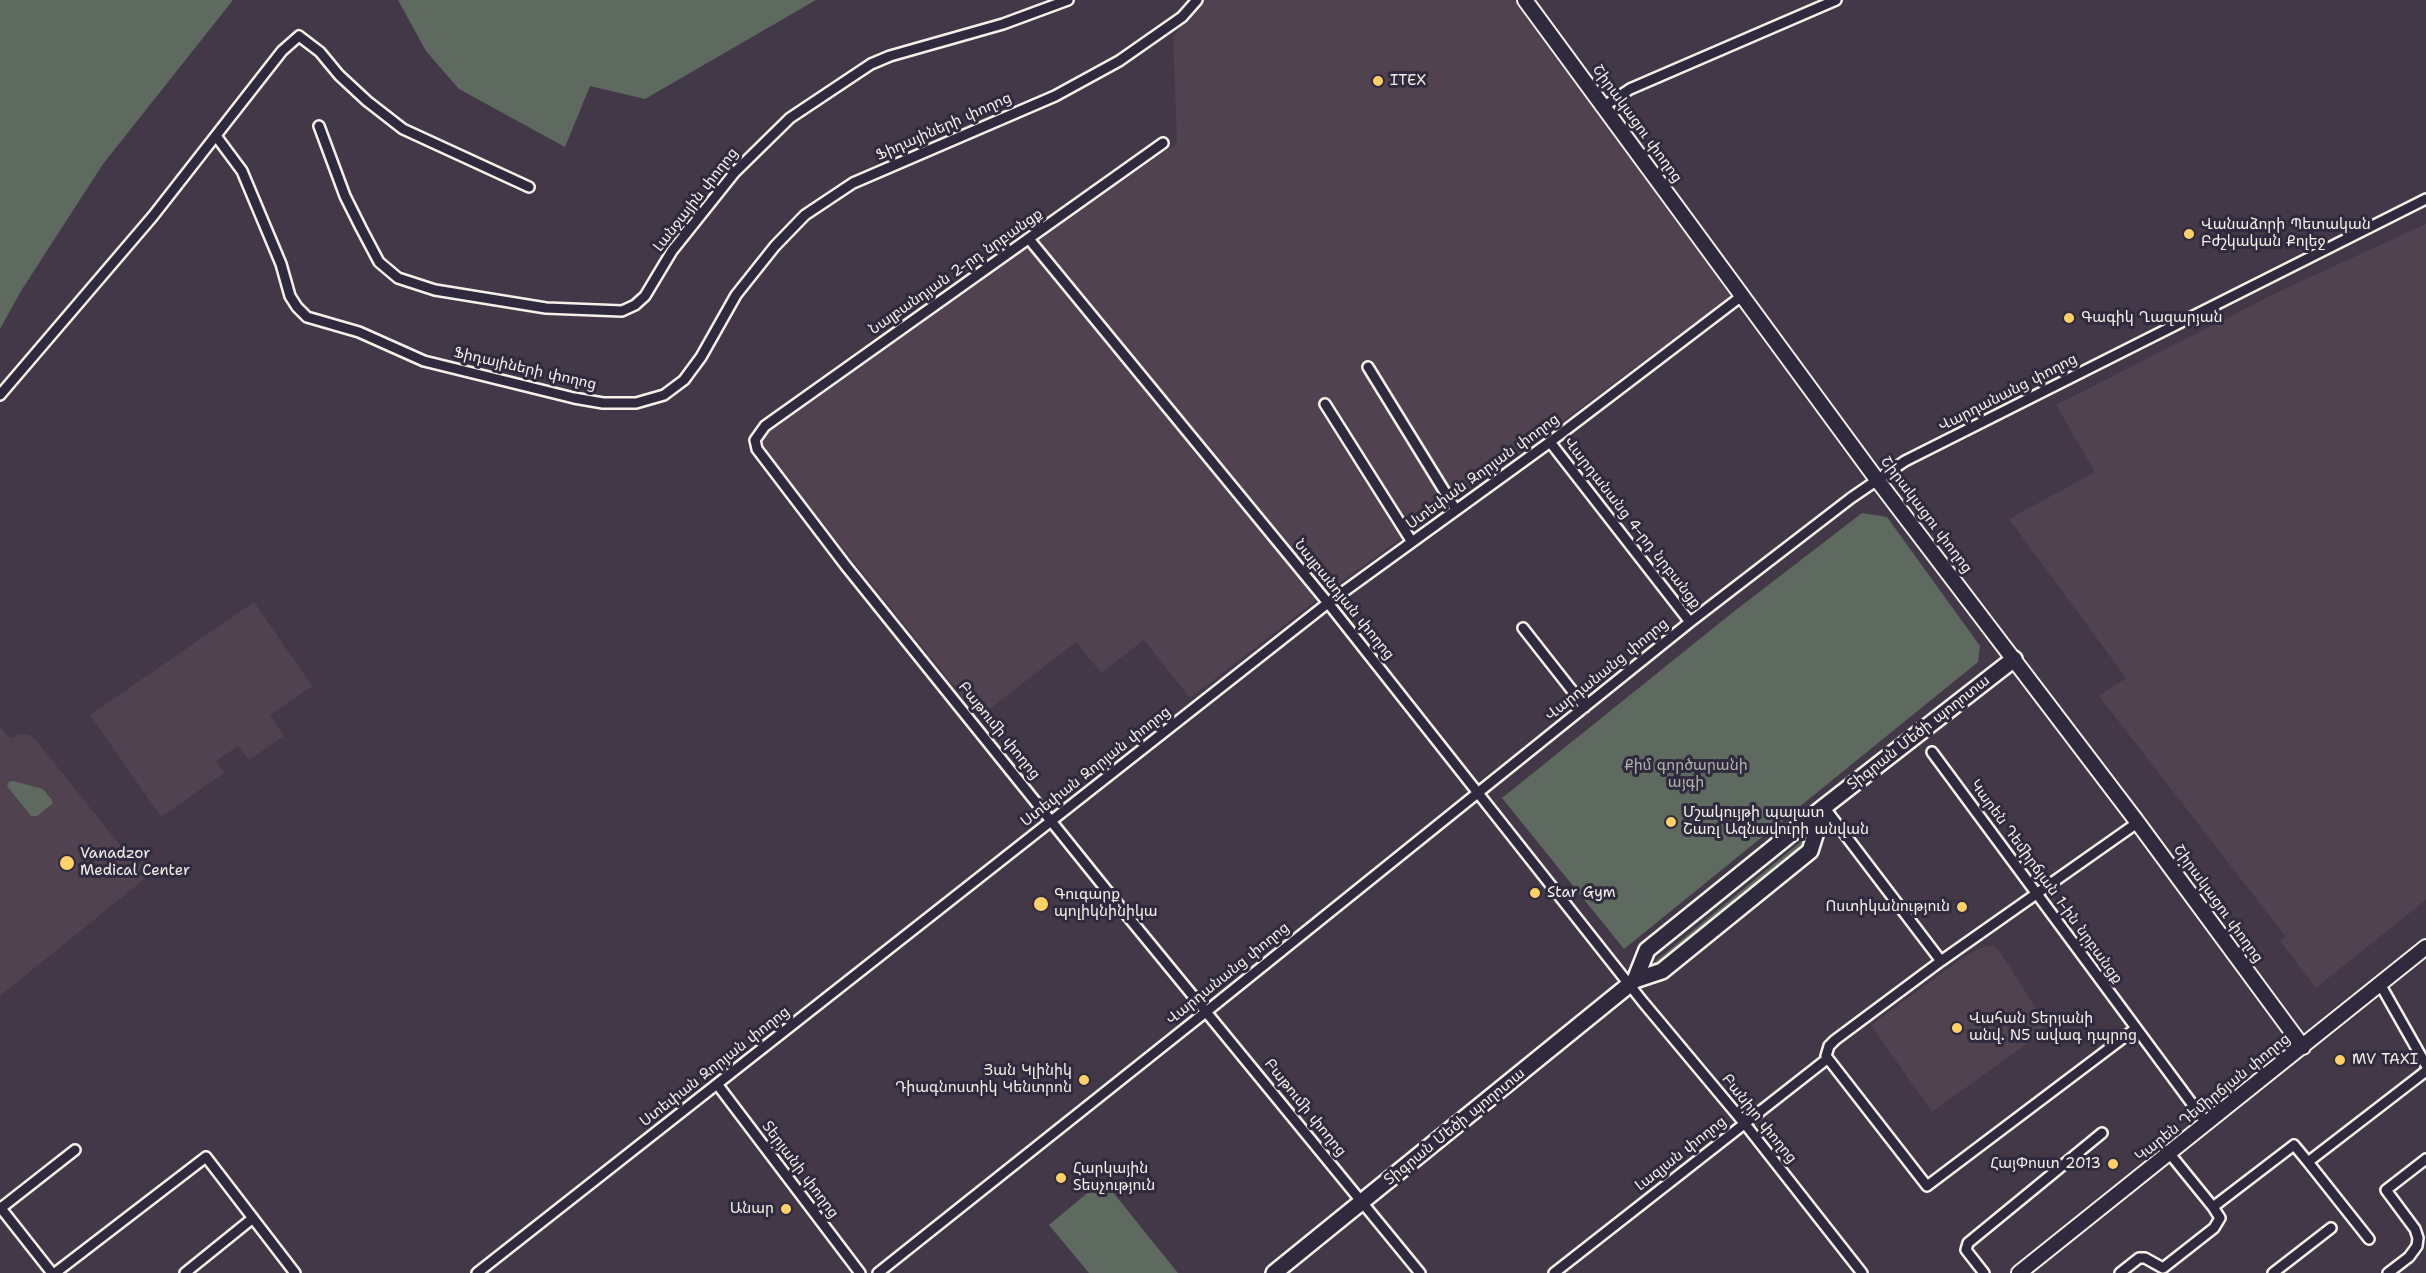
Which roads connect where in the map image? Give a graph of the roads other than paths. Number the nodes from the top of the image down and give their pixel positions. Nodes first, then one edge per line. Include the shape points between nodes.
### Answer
1 (1068, 0) edge
2 (1197, 0) edge
3 (1525, 0) edge
4 (1836, 0) edge
5 (1603, 107) junction
6 (319, 126) dead end
7 (216, 136) junction
8 (1163, 142) dead end
9 (529, 188) dead end
10 (2426, 199) edge
11 (1029, 239) junction
12 (1743, 295) junction
13 (1368, 367) dead end
14 (0, 394) edge
15 (1324, 404) dead end
16 (765, 426) joint
17 (1550, 442) junction
18 (1878, 481) junction
19 (1456, 510) junction
20 (1412, 542) junction
21 (1328, 603) junction
22 (1690, 622) junction
23 (1523, 628) dead end
24 (2014, 659) junction
25 (1585, 707) junction
26 (1932, 752) dead end
27 (1477, 793) junction
28 (1824, 807) junction
29 (1052, 821) junction
30 (2137, 822) junction
31 (2035, 894) junction
32 (2426, 947) edge
33 (1941, 961) junction
34 (1633, 983) junction
35 (2380, 984) junction
36 (1207, 1011) junction
37 (2135, 1029) junction
38 (2303, 1047) junction
39 (1827, 1059) junction
40 (2426, 1065) edge
41 (2426, 1071) edge
42 (717, 1084) junction
43 (1744, 1124) junction
44 (2207, 1124) junction
45 (2102, 1133) dead end
46 (75, 1150) dead end
47 (2169, 1154) junction
48 (2426, 1159) edge
49 (2308, 1162) junction
50 (1362, 1202) junction
51 (0, 1208) edge
52 (2213, 1208) junction
53 (253, 1218) junction
54 (2331, 1228) dead end
55 (2369, 1239) dead end
56 (54, 1273) edge
57 (185, 1273) edge
58 (295, 1273) edge
59 (477, 1273) edge
60 (860, 1273) edge
61 (878, 1273) edge
62 (1274, 1273) edge
63 (1420, 1273) edge
64 (1554, 1273) edge
65 (1862, 1273) edge
66 (1984, 1273) edge
67 (2019, 1273) edge
68 (2120, 1273) edge
69 (2273, 1273) edge
70 (2388, 1273) edge

1 - 6 street, Լանջային փողոց via 871,64 790,118 735,172 672,252 645,296 622,311 546,308 435,290 398,278 379,262 361,228
2 - 7 street, Ֆիդայիների փողոց via 1182,16 1119,61 1055,96 853,183 806,215 736,295 684,380 664,395 636,403 574,399 424,361 359,332 308,317 290,296 281,264 242,171
3 - 5 street, Շիրակացու փողոց
4 - 5 street via 1630,88
5 - 12 street, Շիրակացու փողոց
7 - 9 street via 282,51 299,36 403,129
7 - 14 street via 153,216
8 - 11 street, Նալբանդյան 2-րդ նրբանցք
10 - 18 street, Վարդանանց փողոց via 1905,461
11 - 16 street, Նալբանդյան 2-րդ նրբանցք
11 - 21 street, Նալբանդյան փողոց
12 - 17 street, Ստեփան Զորյան փողոց
12 - 18 street, Շիրակացու փողոց
13 - 19 street
15 - 20 street
16 - 29 street, Բաթումի փողոց via 755,440 757,448 846,566
17 - 19 street, Ստեփան Զորյան փողոց
17 - 22 street, Վարդանանց 4-րդ նրբանցք
18 - 22 street, Վարդանանց փողոց
18 - 24 street, Շիրակացու փողոց
19 - 20 street, Ստեփան Զորյան փողոց
20 - 21 street, Ստեփան Զորյան փողոց
21 - 27 street, Նալբանդյան փողոց
21 - 29 street, Ստեփան Զորյան փողոց
22 - 25 street, Վարդանանց փողոց
23 - 25 street
24 - 28 main road, Տիգրան Մեծի պողոտա
24 - 30 street, Շիրակացու փողոց
25 - 27 street, Վարդանանց փողոց
26 - 31 street, Կարեն Դեմիրճյան 1-ին նրբանցք
27 - 34 street, Նալբանդյան փողոց
27 - 36 street, Վարդանանց փողոց
28 - 33 street
28 - 34 main road, Տիգրան Մեծի պողոտա via 1647,950
28 - 34 main road, Տիգրան Մեծի պողոտա via 1810,850 1662,971
29 - 36 street, Բաթումի փողոց
29 - 42 street, Ստեփան Զորյան փողոց
30 - 31 street
30 - 38 street, Շիրակացու փողոց
31 - 33 street
31 - 37 street, Կարեն Դեմիրճյան 1-ին նրբանցք
32 - 35 street, Կարեն Դեմիրճյան փողոց
33 - 39 street via 1835,1040 1827,1050
34 - 43 street, Բանիյո փողոց
34 - 50 main road, Տիգրան Մեծի պողոտա
35 - 38 street, Կարեն Դեմիրճյան փողոց
35 - 40 street
36 - 50 street, Բաթումի փողոց
36 - 61 street, Վարդանանց փողոց
37 - 39 street via 1927,1186
37 - 44 street, Կարեն Դեմիրճյան 1-ին նրբանցք
38 - 44 street, Կարեն Դեմիրճյան փողոց
39 - 43 street, Լազյան փողոց
41 - 49 street
42 - 59 street, Ստեփան Զորյան փողոց
42 - 60 street, Տերյանի փողոց
43 - 64 street, Լազյան փողոց
43 - 65 street, Բանիյո փողոց
44 - 47 street, Կարեն Դեմիրճյան փողոց
45 - 66 street via 1968,1243 1966,1250
46 - 51 street
47 - 52 street
47 - 67 street, Կարեն Դեմիրճյան փողոց
48 - 70 street via 2386,1190 2418,1238 2409,1257
49 - 52 street via 2294,1145
49 - 55 street
50 - 62 main road, Տիգրան Մեծի պողոտա
50 - 63 street, Բաթումի փողոց
51 - 56 street
52 - 68 street via 2220,1218 2214,1228 2163,1268 2139,1258
53 - 56 street via 206,1157
53 - 57 street
53 - 58 street
54 - 69 street

